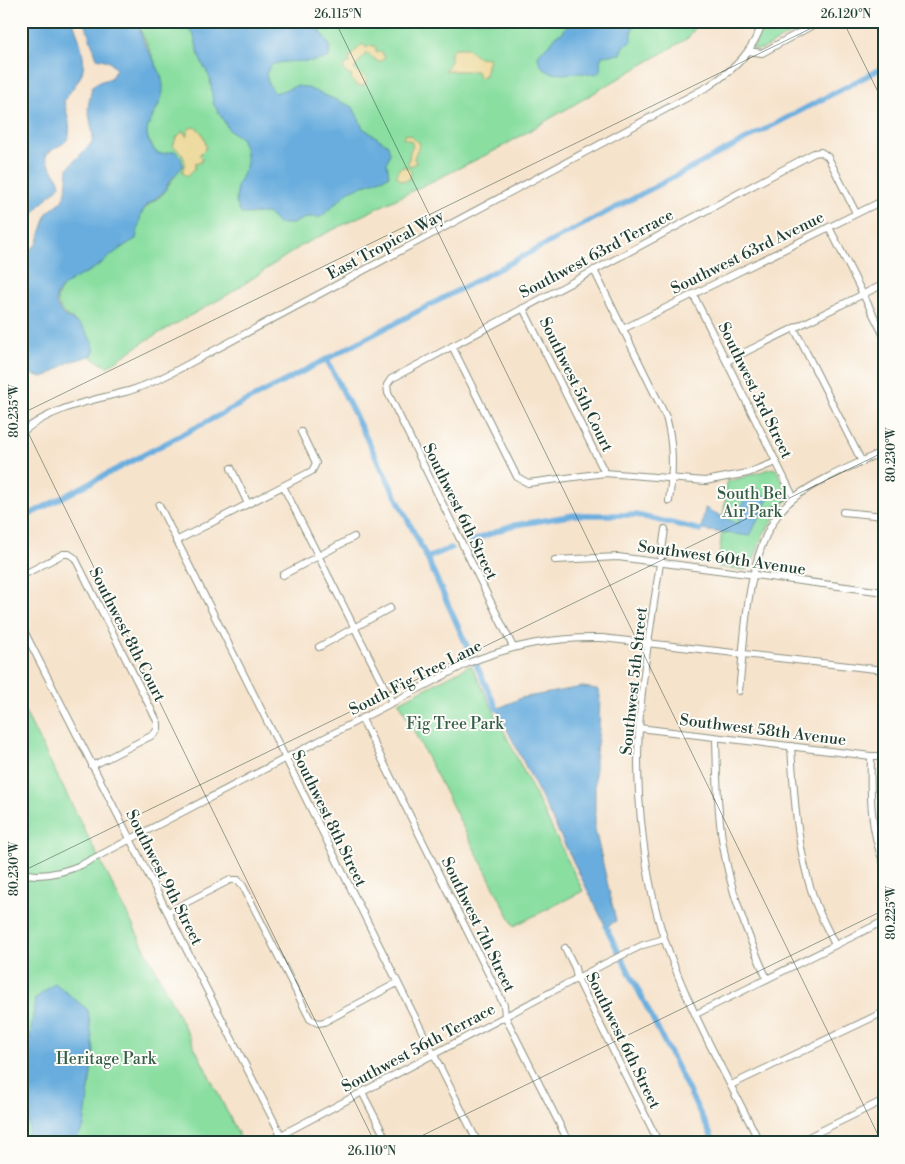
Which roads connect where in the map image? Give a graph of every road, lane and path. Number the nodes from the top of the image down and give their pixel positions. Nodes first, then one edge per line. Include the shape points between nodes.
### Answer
1 (763, 21) edge
2 (820, 21) edge
3 (748, 52) junction
4 (884, 200) edge
5 (856, 213) junction
6 (829, 227) junction
7 (594, 270) junction
8 (884, 284) edge
9 (693, 294) junction
10 (863, 295) junction
11 (523, 308) junction
12 (623, 328) junction
13 (794, 328) junction
14 (884, 336) edge
15 (452, 346) junction
16 (727, 361) junction
17 (388, 386) joint
18 (301, 432) dead end
19 (21, 433) edge
20 (884, 451) edge
21 (776, 462) junction
22 (862, 462) junction
23 (231, 468) dead end
24 (605, 473) junction
25 (672, 479) junction
26 (283, 486) junction
27 (794, 498) junction
28 (669, 501) dead end
29 (248, 504) junction
30 (158, 505) dead end
31 (843, 512) dead end
32 (884, 516) edge
33 (665, 529) dead end
34 (354, 537) dead end
35 (176, 541) junction
36 (318, 556) junction
37 (555, 560) dead end
38 (661, 562) junction
39 (283, 575) dead end
40 (753, 575) junction
41 (21, 576) edge
42 (884, 592) edge
43 (390, 608) dead end
44 (21, 625) edge
45 (355, 627) junction
46 (649, 642) junction
47 (319, 647) dead end
48 (513, 647) junction
49 (744, 653) junction
50 (884, 670) edge
51 (739, 690) dead end
52 (392, 702) junction
53 (362, 719) junction
54 (639, 728) junction
55 (716, 738) junction
56 (791, 746) junction
57 (871, 756) junction
58 (884, 756) edge
59 (286, 759) junction
60 (92, 766) junction
61 (884, 830) edge
62 (874, 831) junction
63 (131, 839) junction
64 (884, 864) edge
65 (21, 873) edge
66 (168, 912) junction
67 (884, 921) edge
68 (664, 939) junction
69 (835, 945) junction
70 (565, 948) dead end
71 (577, 978) junction
72 (766, 979) junction
73 (397, 983) junction
74 (884, 1012) edge
75 (696, 1014) junction
76 (505, 1016) junction
77 (433, 1054) junction
78 (731, 1085) junction
79 (362, 1092) junction
80 (884, 1100) edge
81 (281, 1135) junction
82 (266, 1143) edge
83 (285, 1143) edge
84 (388, 1143) edge
85 (478, 1143) edge
86 (569, 1143) edge
87 (659, 1143) edge
88 (760, 1143) edge
89 (796, 1143) edge

1 - 3 street, East Tropical Way
2 - 3 street via 762,53
3 - 19 street, East Tropical Way via 741,63 709,86 179,370 149,384 72,405 50,414
4 - 5 street, Southwest 63rd Avenue
5 - 6 street, Southwest 63rd Avenue
5 - 7 street, Southwest 63rd Terrace via 828,158 821,152 814,153
6 - 9 street, Southwest 63rd Avenue
6 - 10 street
7 - 11 street, Southwest 63rd Terrace
7 - 12 street
8 - 10 street
9 - 12 street, Southwest 63rd Avenue
9 - 16 street, Southwest 3rd Street
10 - 13 street
10 - 14 street
11 - 15 street, Southwest 63rd Terrace
11 - 24 street, Southwest 5th Court
12 - 25 street via 666,418 670,432
13 - 16 street
13 - 22 street
15 - 17 street, Southwest 63rd Terrace via 391,379
15 - 24 street via 517,477 528,483
16 - 21 street, Southwest 3rd Street
17 - 48 street, Southwest 6th Street via 388,393
18 - 26 street via 316,463 312,471
20 - 22 street
21 - 25 street via 731,477 705,481
21 - 27 street, Southwest 3rd Street
22 - 27 street
23 - 29 street
24 - 25 street
25 - 28 street
26 - 29 street
26 - 36 street
27 - 40 street via 767,534
29 - 35 street
30 - 35 street, Southwest 8th Street
31 - 32 street
33 - 38 street, Southwest 5th Street
34 - 36 street
35 - 59 street, Southwest 8th Street
36 - 39 street
36 - 45 street
37 - 38 street, Southwest 60th Avenue via 602,557
38 - 40 street, Southwest 60th Avenue
38 - 46 street, Southwest 5th Street
40 - 42 street, Southwest 60th Avenue
40 - 49 street
41 - 60 street, Southwest 8th Court via 63,554 75,558 158,723 153,735
43 - 45 street
44 - 60 street, Southwest 9th Street
45 - 47 street
45 - 52 street
46 - 48 street, South Fig Tree Lane via 566,637
46 - 49 street, South Fig Tree Lane
46 - 54 street, Southwest 5th Street
48 - 52 street, South Fig Tree Lane via 468,663
49 - 50 street, South Fig Tree Lane
49 - 51 street
52 - 53 street, South Fig Tree Lane
53 - 59 street, South Fig Tree Lane
53 - 76 street, Southwest 7th Street via 504,1005
54 - 55 street, Southwest 58th Avenue
54 - 68 street, Southwest 5th Street via 642,831
55 - 56 street, Southwest 58th Avenue
55 - 72 street via 717,796 723,845 733,892
56 - 57 street, Southwest 58th Avenue
56 - 69 street via 794,810 805,865 814,899
57 - 58 street, Southwest 58th Avenue
57 - 62 street
59 - 63 street, South Fig Tree Lane
59 - 73 street, Southwest 8th Street
60 - 63 street, Southwest 9th Street
61 - 62 street
62 - 64 street
63 - 65 street, South Fig Tree Lane via 67,871 31,876
63 - 66 street, Southwest 9th Street
66 - 73 street via 230,880 238,880 310,1019 318,1023
66 - 81 street, Southwest 9th Street
67 - 69 street
68 - 71 street, Southwest 56th Terrace via 643,945
68 - 75 street, Southwest 5th Street
69 - 72 street
70 - 71 street, Southwest 6th Street
71 - 76 street, Southwest 56th Terrace
71 - 87 street, Southwest 6th Street
72 - 75 street
73 - 77 street, Southwest 8th Street
74 - 78 street
75 - 78 street, Southwest 5th Street
76 - 77 street, Southwest 56th Terrace
76 - 86 street, Southwest 7th Street
77 - 79 street, Southwest 56th Terrace
77 - 85 street, Southwest 8th Street
78 - 88 street, Southwest 5th Street
79 - 81 street, Southwest 56th Terrace
79 - 84 street
80 - 89 street
81 - 82 street, Southwest 56th Terrace
81 - 83 street, Southwest 9th Street

